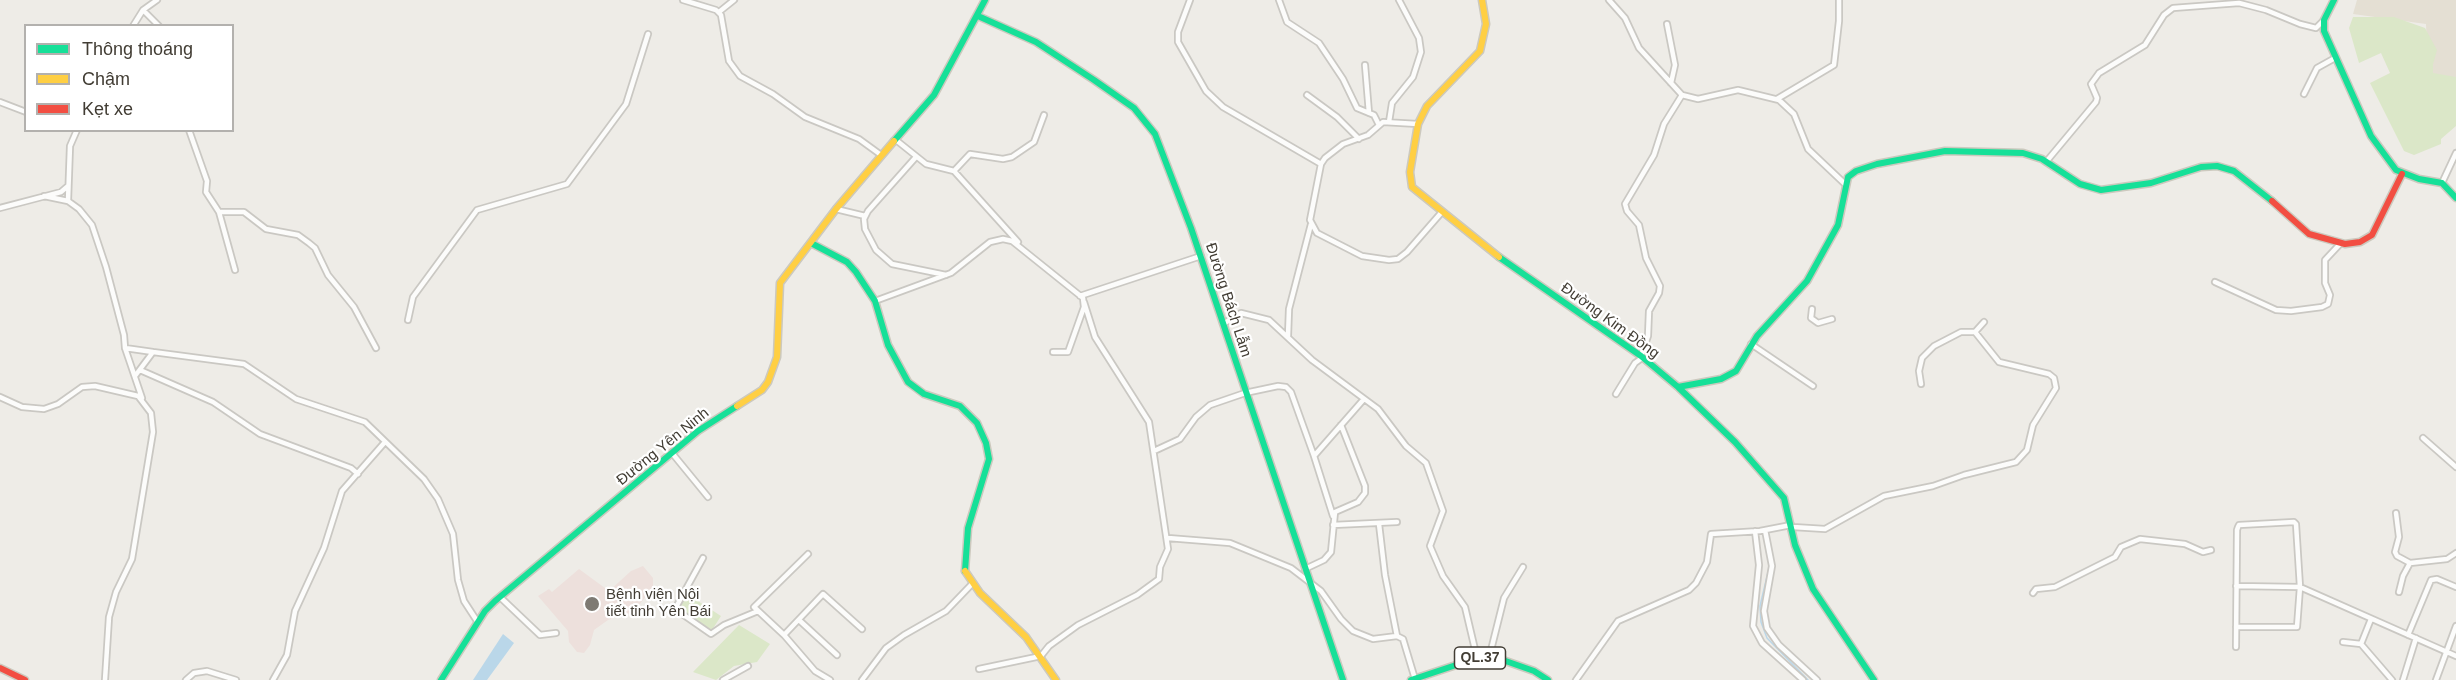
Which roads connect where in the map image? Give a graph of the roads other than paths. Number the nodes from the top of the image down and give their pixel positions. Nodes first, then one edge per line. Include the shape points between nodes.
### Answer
1 (157, 0) edge
2 (683, 0) edge
3 (734, 0) edge
4 (985, 0) edge
5 (1190, 0) edge
6 (1279, 0) edge
7 (1399, 0) edge
8 (1482, 0) edge
9 (1609, 0) edge
10 (1839, 0) edge
11 (2334, 0) edge
12 (143, 10) junction
13 (719, 12) junction
14 (978, 16) junction
15 (2324, 20) junction
16 (134, 24) edge
17 (157, 24) edge
18 (1666, 24) dead end
19 (648, 34) dead end
20 (2335, 58) junction
21 (1365, 65) dead end
22 (1671, 83) junction
23 (2304, 94) dead end
24 (1307, 95) dead end
25 (1682, 95) junction
26 (1777, 99) junction
27 (0, 102) edge
28 (24, 111) edge
29 (1369, 113) junction
30 (1044, 115) dead end
31 (1389, 122) junction
32 (1418, 124) junction
33 (1378, 125) junction
34 (76, 132) edge
35 (190, 132) edge
36 (1359, 139) junction
37 (896, 140) junction
38 (2456, 153) edge
39 (881, 155) junction
40 (916, 157) junction
41 (2046, 162) junction
42 (1321, 164) junction
43 (954, 171) junction
44 (2402, 174) junction
45 (2442, 183) junction
46 (1845, 184) junction
47 (68, 186) junction
48 (44, 196) junction
49 (2456, 198) edge
50 (68, 201) junction
51 (0, 208) edge
52 (836, 209) junction
53 (219, 212) junction
54 (1441, 213) junction
55 (865, 216) junction
56 (1311, 224) junction
57 (810, 243) junction
58 (1020, 244) junction
59 (2340, 244) junction
60 (1201, 256) junction
61 (235, 270) dead end
62 (947, 275) junction
63 (2215, 282) dead end
64 (1080, 296) junction
65 (876, 301) junction
66 (1084, 302) junction
67 (1812, 309) dead end
68 (1832, 319) dead end
69 (408, 320) dead end
70 (1984, 322) dead end
71 (1223, 324) junction
72 (1975, 332) junction
73 (1288, 336) junction
74 (1751, 344) junction
75 (125, 348) junction
76 (376, 348) dead end
77 (153, 352) junction
78 (1053, 352) dead end
79 (1642, 357) junction
80 (140, 370) junction
81 (136, 377) junction
82 (1922, 384) dead end
83 (1812, 386) dead end
84 (1678, 387) junction
85 (127, 392) junction
86 (1245, 393) junction
87 (1616, 394) dead end
88 (0, 398) edge
89 (142, 398) junction
90 (1364, 399) junction
91 (1341, 425) junction
92 (2423, 438) dead end
93 (385, 442) junction
94 (1154, 451) junction
95 (672, 453) junction
96 (1314, 456) junction
97 (2456, 467) edge
98 (358, 474) junction
99 (708, 497) dead end
100 (2396, 513) dead end
101 (1333, 516) junction
102 (1397, 522) dead end
103 (1379, 524) junction
104 (1333, 525) junction
105 (1793, 526) junction
106 (1765, 530) junction
107 (1755, 531) junction
108 (2160, 531) dead end
109 (1168, 538) junction
110 (2159, 539) junction
111 (2211, 550) dead end
112 (2456, 553) edge
113 (808, 554) dead end
114 (703, 558) dead end
115 (2410, 563) junction
116 (1523, 567) dead end
117 (1305, 569) junction
118 (1309, 581) junction
119 (972, 584) junction
120 (2236, 586) junction
121 (2300, 587) junction
122 (2456, 587) edge
123 (2399, 592) dead end
124 (2033, 594) dead end
125 (500, 597) junction
126 (758, 611) junction
127 (2371, 619) junction
128 (799, 620) junction
129 (477, 621) junction
130 (2456, 626) edge
131 (2236, 627) junction
132 (862, 629) dead end
133 (556, 633) dead end
134 (784, 635) junction
135 (2408, 635) junction
136 (1397, 636) junction
137 (2416, 638) junction
138 (2343, 642) dead end
139 (2361, 644) junction
140 (2235, 647) dead end
141 (2446, 651) junction
142 (837, 655) dead end
143 (1041, 656) junction
144 (2456, 656) edge
145 (1477, 658) junction
146 (1489, 658) junction
147 (748, 666) dead end
148 (0, 668) edge
149 (979, 669) dead end
150 (1413, 679) edge
151 (25, 680) edge
152 (105, 680) edge
153 (186, 680) edge
154 (236, 680) edge
155 (273, 680) edge
156 (441, 680) edge
157 (723, 680) edge
158 (830, 680) edge
159 (861, 680) edge
160 (1056, 680) edge
161 (1343, 680) edge
162 (1548, 680) edge
163 (1576, 680) edge
164 (1803, 680) edge
165 (1817, 680) edge
166 (1874, 680) edge
167 (2392, 680) edge
168 (2403, 680) edge
169 (2436, 680) edge

1 - 12 street
2 - 13 street
3 - 13 street
4 - 14 street, Đường Yên Ninh
5 - 42 street via 1178,42 1206,91 1223,107
6 - 29 street via 1287,22 1319,43 1343,78 1357,108
7 - 31 street via 1419,38 1421,52 1413,77 1392,103
8 - 32 street, Đường Kim Đồng via 1486,24 1480,51 1442,88
9 - 22 street via 1625,18 1639,48
10 - 26 street via 1834,65
11 - 15 street
12 - 16 street
12 - 17 street
13 - 39 street via 729,61 738,74 805,117 852,135
14 - 37 street, Đường Yên Ninh via 945,78
14 - 60 street, Đường Bách Lẫm via 1036,42 1134,108 1155,134
15 - 20 street via 2324,31
15 - 41 street via 2316,28 2239,3 2173,8 2145,45 2099,73 2091,84 2096,102
18 - 22 street via 1675,65
19 - 69 street via 626,105 567,184 477,210 413,297
20 - 23 street via 2317,68
20 - 44 street via 2371,136
21 - 29 street
22 - 25 street
24 - 36 street
25 - 26 street via 1698,99 1738,90
25 - 79 street via 1625,204 1639,225 1646,258 1660,286 1649,311
26 - 46 street via 1794,114 1808,149
27 - 28 street
29 - 33 street
30 - 43 street via 1034,142 1012,157 970,154
31 - 32 street
31 - 33 street
32 - 54 street, Đường Kim Đồng via 1410,180 1415,191
33 - 36 street
34 - 47 street via 70,146
35 - 53 street via 207,181 206,192
36 - 42 street via 1340,146
37 - 39 street, Đường Yên Ninh
37 - 40 street
38 - 45 street
39 - 52 street, Đường Yên Ninh
40 - 43 street via 929,165
40 - 55 street
41 - 46 street via 2023,153 1939,151 1856,171
41 - 59 street via 2080,184 2101,190 2151,183 2201,167 2223,167 2256,186 2309,234
42 - 56 street
43 - 58 street
44 - 45 street
44 - 59 street via 2372,235 2360,242
45 - 49 street
46 - 74 street via 1839,225 1813,271 1799,293
47 - 48 street
47 - 50 street
48 - 50 street
48 - 51 street
50 - 75 street via 86,217 98,238
52 - 55 street
52 - 57 street, Đường Yên Ninh
53 - 61 street
53 - 76 street via 244,212 266,229 298,235 315,248
54 - 56 street via 1398,259 1362,256 1317,233
54 - 79 street, Đường Kim Đồng
55 - 62 street via 866,232 885,260
56 - 73 street via 1289,309
57 - 65 street via 851,266
57 - 95 street, Đường Yên Ninh via 780,283 777,357 768,382 752,398 703,427
58 - 62 street via 1007,239 990,242
58 - 64 street
59 - 63 street via 2325,260 2325,283 2330,295 2328,304 2322,307 2276,310
60 - 64 street
60 - 71 street, Đường Bách Lẫm
62 - 65 street
64 - 66 street
65 - 119 street via 888,345 908,382 918,391 950,401 970,414 986,442 988,468 966,540 965,574
66 - 78 street via 1068,352
66 - 94 street via 1095,337 1149,422
67 - 68 street via 1810,318 1818,323
70 - 72 street
71 - 73 street via 1241,313 1269,320
71 - 86 street, Đường Bách Lẫm
72 - 82 street via 1961,332 1934,346 1922,358
72 - 105 street via 1999,362 2049,374 2055,381 2055,391 2034,422 2022,457 1933,486 1879,498 1825,529
73 - 90 street via 1312,360
74 - 83 street
74 - 84 street via 1739,367 1729,376
75 - 77 street
75 - 81 street
77 - 80 street
77 - 93 street via 244,364 296,399 365,422
79 - 84 street, Đường Kim Đồng
79 - 87 street
80 - 81 street
80 - 98 street via 213,402 260,434
81 - 85 street
81 - 89 street
84 - 105 street, Đường Kim Đồng via 1780,492
85 - 88 street via 82,387 58,404 38,410
85 - 89 street
86 - 94 street via 1210,405 1180,440
86 - 96 street via 1271,386 1288,388
86 - 117 street, Đường Bách Lẫm
89 - 152 street via 151,413 153,432 132,559 109,617
90 - 91 street
90 - 145 street via 1378,409 1406,446 1426,463 1443,511 1430,546 1443,576 1465,607
91 - 96 street
91 - 101 street via 1366,489 1362,500 1337,510
92 - 97 street
93 - 98 street
93 - 129 street via 424,479 438,499 453,534 464,601
94 - 109 street
95 - 99 street
95 - 125 street, Đường Yên Ninh
96 - 101 street
98 - 155 street via 339,497 324,548 295,611 287,656
100 - 115 street via 2399,537 2395,552
101 - 104 street
102 - 103 street
103 - 104 street
103 - 136 street via 1384,575
104 - 117 street via 1331,552
105 - 106 street
105 - 166 street, Đường Kim Đồng via 1795,545 1812,589
106 - 107 street
106 - 165 street via 1772,566 1764,611 1767,628 1779,645
107 - 163 street via 1710,535 1707,562 1696,584 1618,621
107 - 164 street via 1760,565 1753,626 1762,643
108 - 110 street
109 - 118 street via 1230,543 1291,568
109 - 143 street via 1159,579 1132,598 1078,625 1048,646
110 - 111 street via 2203,552
110 - 124 street via 2140,539 2121,547 2115,557 2055,587 2036,589
112 - 115 street
113 - 126 street via 754,608
114 - 126 street via 675,609 711,634
115 - 123 street
116 - 146 street via 1501,605
117 - 118 street, Đường Bách Lẫm
118 - 136 street via 1353,631 1373,639
118 - 161 street, Đường Bách Lẫm
119 - 143 street
119 - 159 street via 946,611 886,648
120 - 121 street
120 - 121 street via 2239,525 2291,522 2296,524
120 - 131 street
121 - 127 street
121 - 131 street via 2297,627
122 - 135 street via 2431,580
125 - 129 street, Đường Yên Ninh
125 - 133 street via 540,635
126 - 134 street
127 - 135 street
127 - 139 street
128 - 132 street via 824,594
128 - 134 street
128 - 142 street
129 - 156 street, Đường Yên Ninh
130 - 141 street
131 - 140 street
134 - 158 street via 815,671
135 - 137 street
136 - 150 street via 1406,643
137 - 141 street
137 - 168 street
138 - 139 street
139 - 167 street
141 - 144 street
141 - 169 street
143 - 149 street
143 - 160 street
145 - 146 street, QL.37
145 - 150 street, QL.37
146 - 162 street, QL.37 via 1534,671
147 - 157 street
148 - 151 street
153 - 154 street via 194,673 207,671

